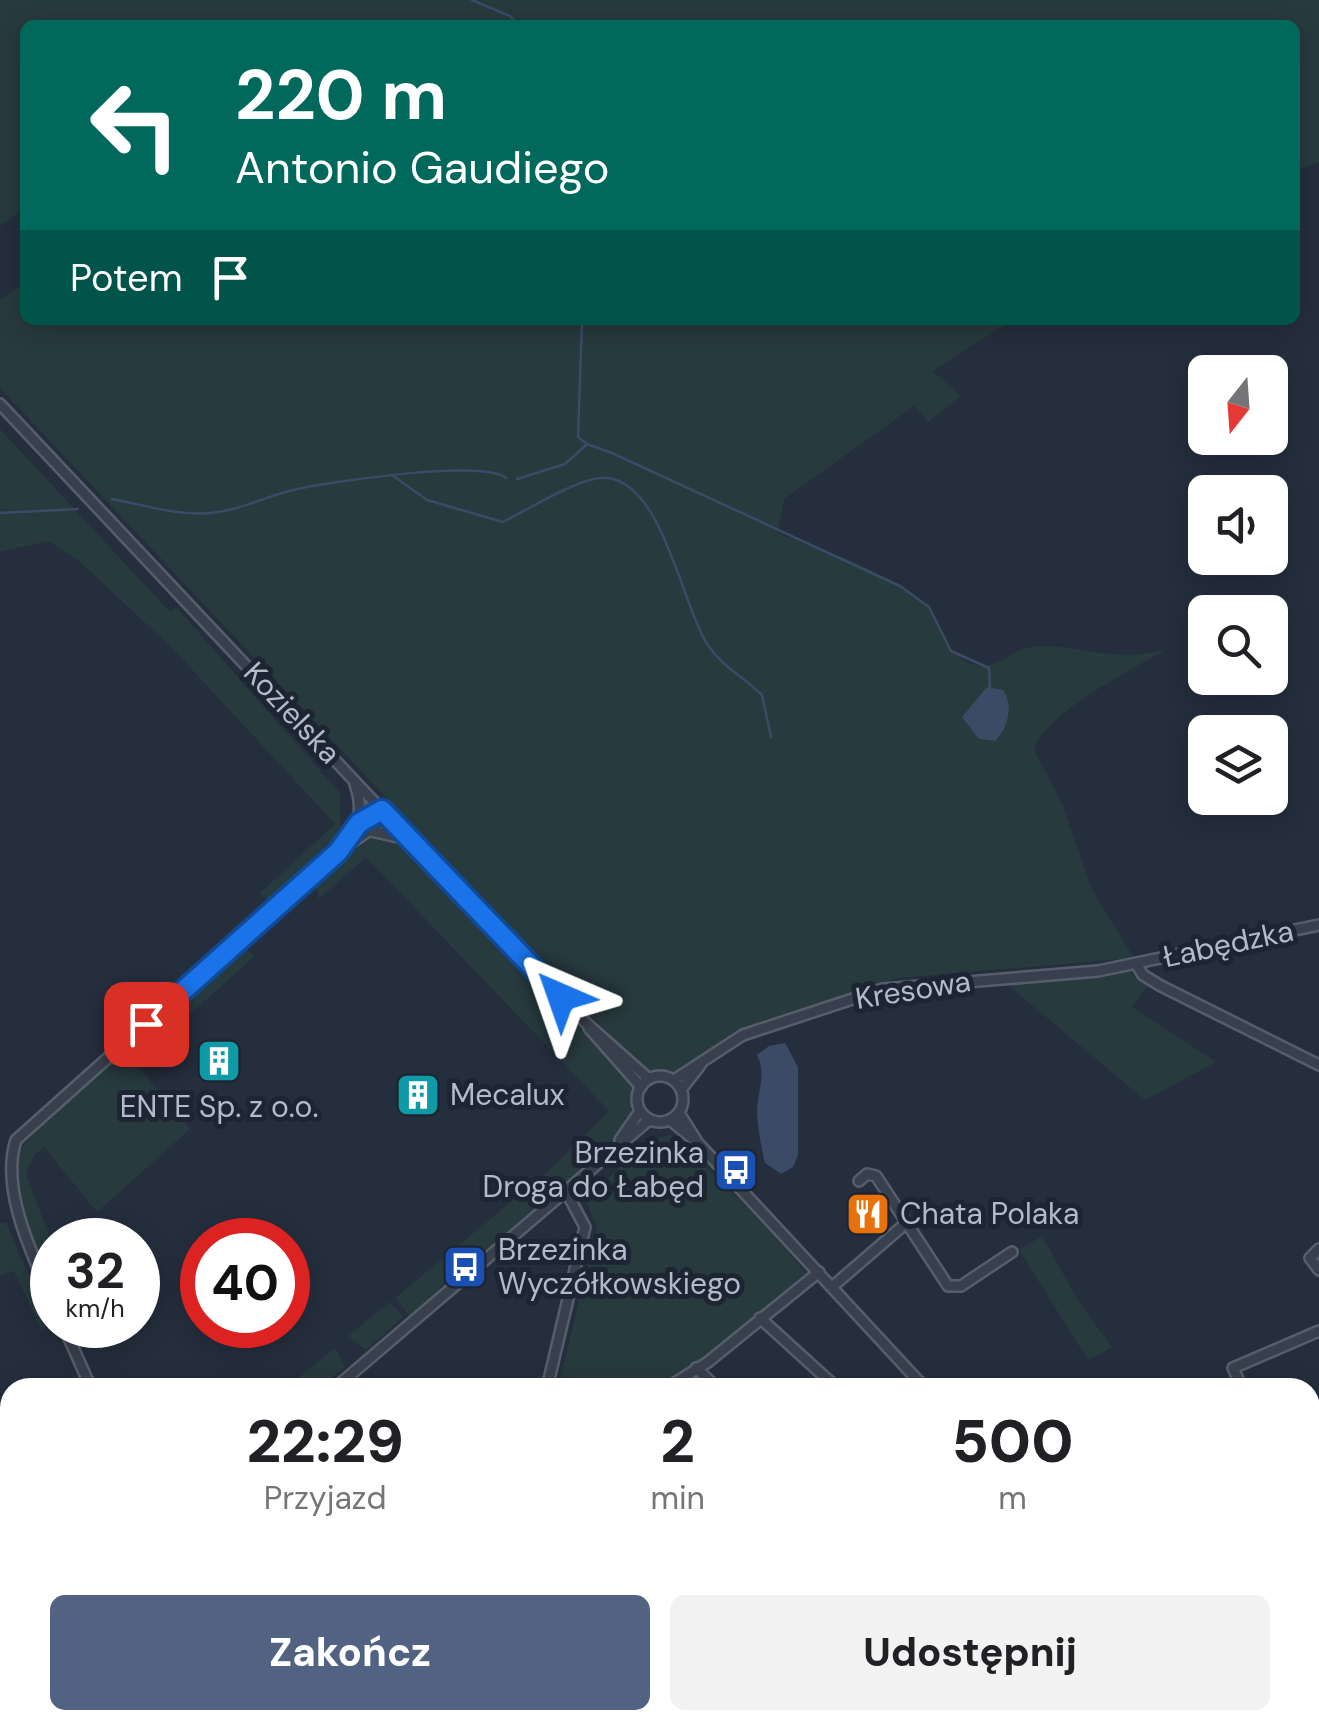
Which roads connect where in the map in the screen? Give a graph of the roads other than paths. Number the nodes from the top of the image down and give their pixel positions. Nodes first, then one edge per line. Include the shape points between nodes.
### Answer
1 (0, 404) edge
2 (354, 782) junction
3 (382, 810) junction
4 (359, 823) junction
5 (371, 831) junction
6 (410, 840) junction
7 (338, 852) junction
8 (1319, 925) edge
9 (1136, 964) junction
10 (703, 1062) junction
11 (1319, 1065) edge
12 (674, 1080) junction
13 (645, 1083) junction
14 (681, 1090) junction
15 (640, 1111) junction
16 (679, 1113) junction
17 (649, 1120) junction
18 (670, 1120) junction
19 (619, 1142) junction
20 (698, 1142) junction
21 (859, 1181) dead end
22 (567, 1192) junction
23 (905, 1224) junction
24 (1319, 1248) edge
25 (30, 1251) edge
26 (1012, 1252) dead end
27 (1319, 1270) edge
28 (819, 1272) junction
29 (832, 1287) junction
30 (760, 1318) junction
31 (1319, 1331) edge
32 (73, 1348) edge
33 (696, 1368) junction
34 (87, 1378) edge
35 (348, 1378) edge
36 (549, 1378) edge
37 (681, 1378) edge
38 (706, 1378) edge
39 (827, 1378) edge
40 (916, 1378) edge
41 (1238, 1378) edge

1 - 2 street, Kozielska
2 - 3 street, Kozielska
2 - 4 street via 362,805
3 - 4 street
3 - 5 street
3 - 6 street, Kozielska
4 - 7 street
5 - 6 street
5 - 7 street
6 - 13 street, Kozielska
7 - 25 street via 24,1131 3,1176
8 - 9 street, Łabędzka
9 - 10 street, Kresowa via 883,989 754,1031
9 - 11 street via 1160,986
10 - 12 street, Kresowa
10 - 14 street, Kresowa
12 - 13 street via 660,1076
12 - 14 street
13 - 15 street
14 - 16 street
15 - 17 street
15 - 19 street
16 - 18 street
16 - 20 street
17 - 18 street
17 - 19 street
18 - 20 street
19 - 22 street
20 - 28 street
21 - 23 street via 876,1176
22 - 35 street
22 - 36 street via 586,1226
23 - 26 street via 948,1286 960,1286
23 - 29 street
24 - 27 street via 1310,1258
28 - 29 street
28 - 30 street
29 - 40 street
30 - 33 street
30 - 39 street
31 - 41 street via 1233,1368
32 - 34 street
33 - 37 street
33 - 38 street

